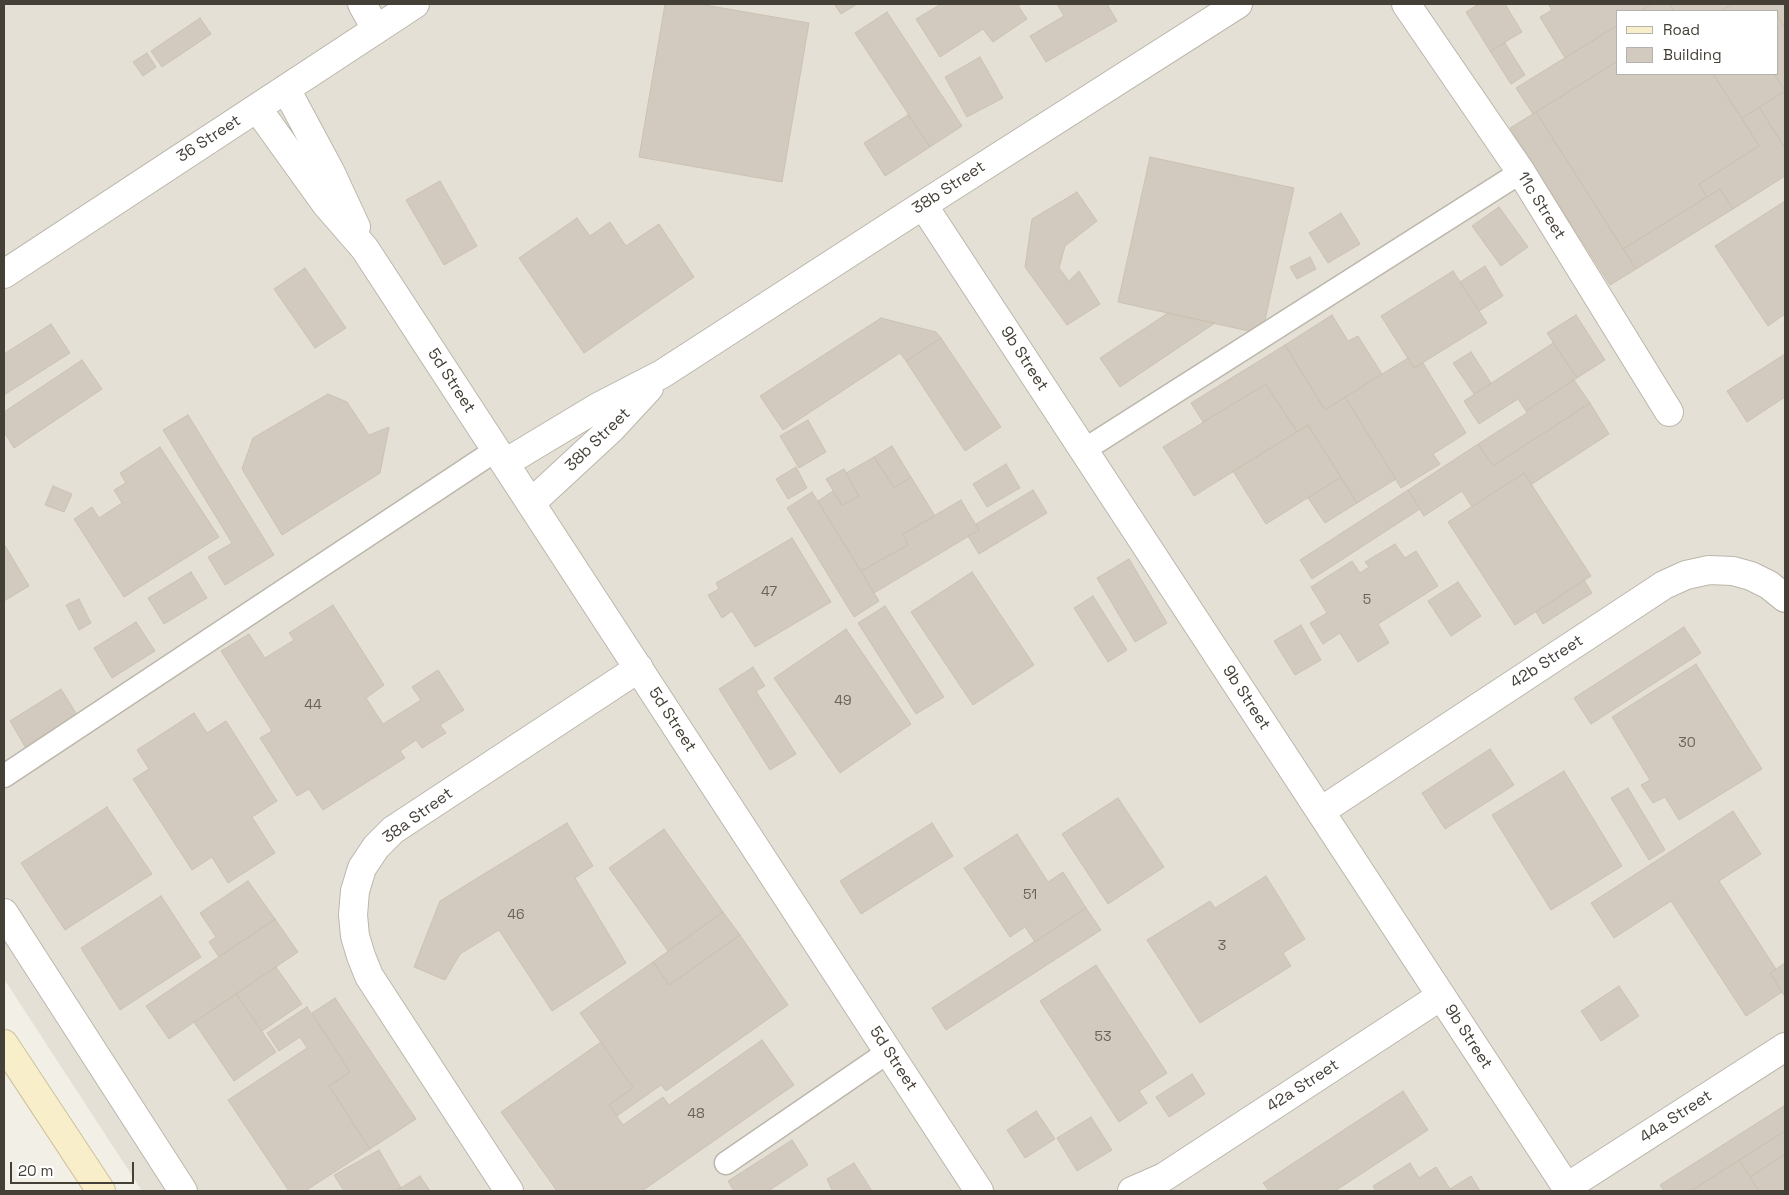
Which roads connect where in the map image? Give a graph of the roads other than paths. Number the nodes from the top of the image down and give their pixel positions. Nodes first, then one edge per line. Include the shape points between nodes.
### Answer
1 (362, 4) edge
2 (415, 4) edge
3 (1238, 4) edge
4 (1406, 4) edge
5 (376, 29) junction
6 (286, 89) junction
7 (257, 108) junction
8 (1521, 172) junction
9 (923, 204) junction
10 (365, 249) junction
11 (4, 274) edge
12 (662, 374) junction
13 (1669, 412) dead end
14 (1084, 450) junction
15 (500, 457) junction
16 (531, 503) junction
17 (1785, 598) edge
18 (639, 668) junction
19 (4, 776) edge
20 (1321, 811) junction
21 (4, 913) edge
22 (1441, 996) junction
23 (4, 1044) edge
24 (1785, 1048) edge
25 (888, 1052) junction
26 (726, 1163) dead end
27 (1157, 1184) edge
28 (1568, 1189) edge
29 (100, 1191) edge
30 (183, 1191) edge
31 (509, 1191) edge
32 (979, 1191) edge
33 (1132, 1191) edge

1 - 5 street
2 - 5 street, 36 Street
3 - 9 street, 38b Street
4 - 8 street, 11c Street
5 - 6 street, 36 Street
6 - 7 street, 36 Street
6 - 10 street, 5d Street via 330,171
7 - 10 street, 5d Street via 326,204
7 - 11 street, 36 Street
8 - 13 street, 11c Street
8 - 14 lane
9 - 12 street, 38b Street
9 - 14 street, 9b Street
10 - 15 street, 5d Street
12 - 15 street, 38b Street
12 - 16 street, 38b Street via 611,429
14 - 20 street, 9b Street
15 - 16 street, 5d Street
15 - 19 lane
16 - 18 street, 5d Street
17 - 20 street, 42b Street via 1769,585 1733,571 1709,570 1686,575 1664,585
18 - 25 street, 5d Street
18 - 31 street, 38a Street via 393,830 362,868 355,891 355,936 370,976
20 - 22 street, 9b Street
21 - 30 street
22 - 27 street, 42a Street
22 - 28 street, 9b Street
23 - 29 main road
24 - 28 street, 44a Street
25 - 26 lane
25 - 32 street, 5d Street
27 - 33 street, 42a Street

